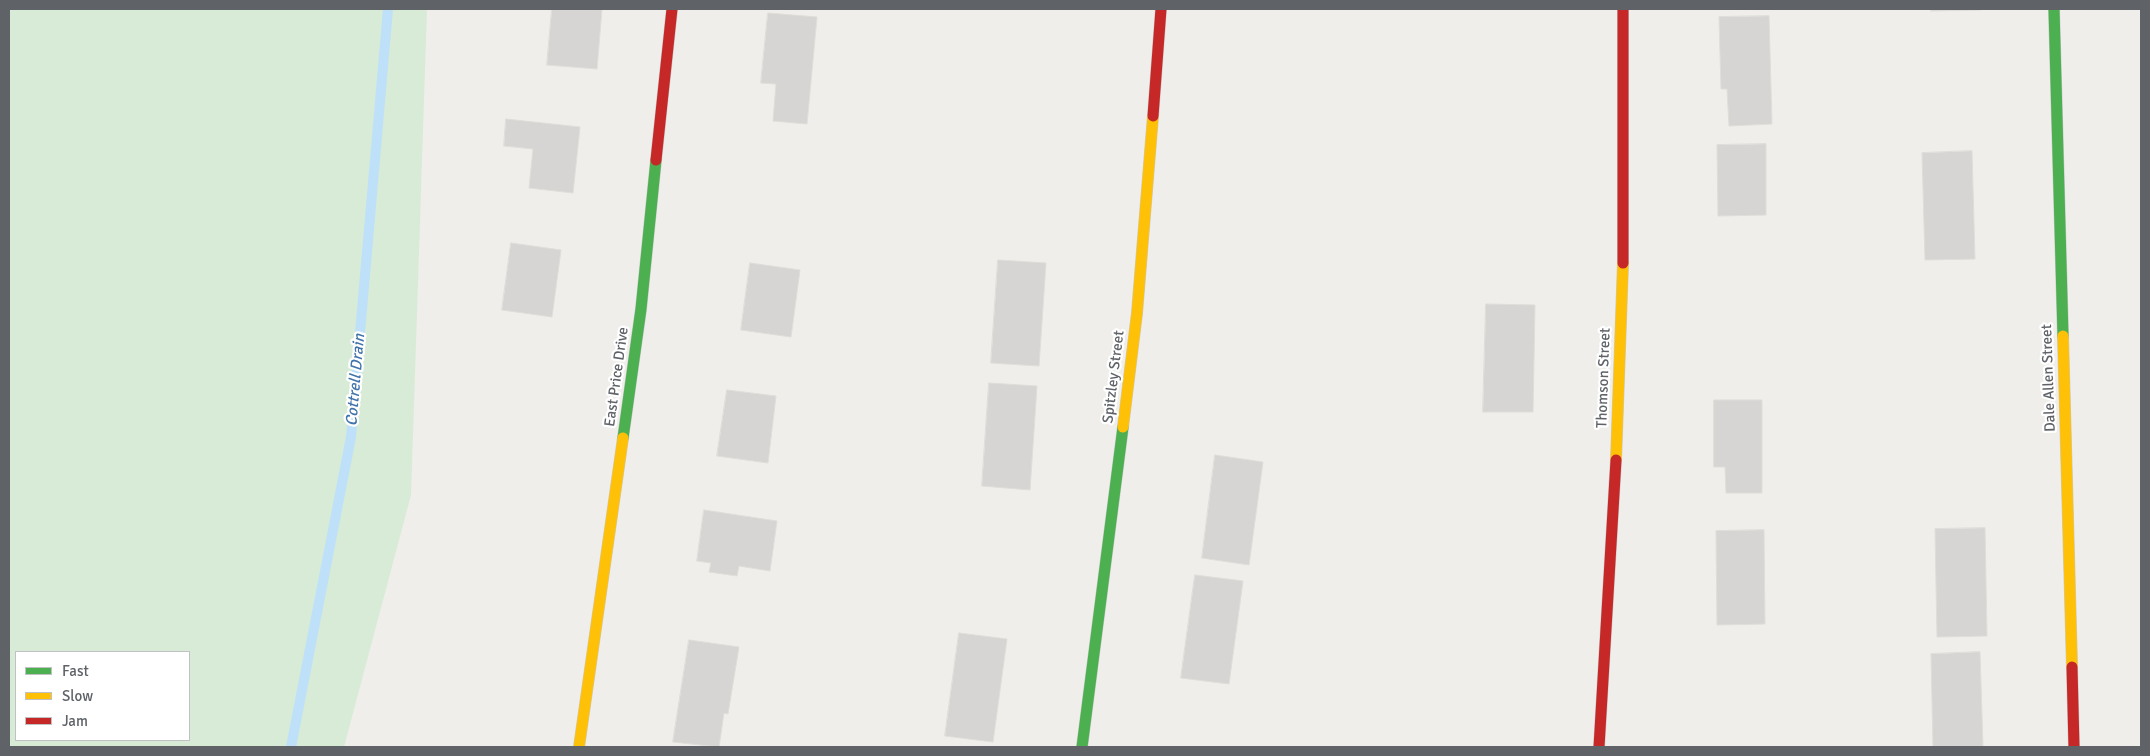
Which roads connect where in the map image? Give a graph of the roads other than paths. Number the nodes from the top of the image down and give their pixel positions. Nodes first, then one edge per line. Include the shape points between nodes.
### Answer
1 (672, 9) edge
2 (1161, 9) edge
3 (1622, 9) edge
4 (2054, 9) edge
5 (579, 747) edge
6 (1082, 747) edge
7 (1599, 747) edge
8 (2074, 747) edge

1 - 5 street, East Price Drive via 642,310
2 - 6 street, Spitzley Street via 1137,313
3 - 7 street, Thomson Street via 1621,336
4 - 8 street, Dale Allen Street

